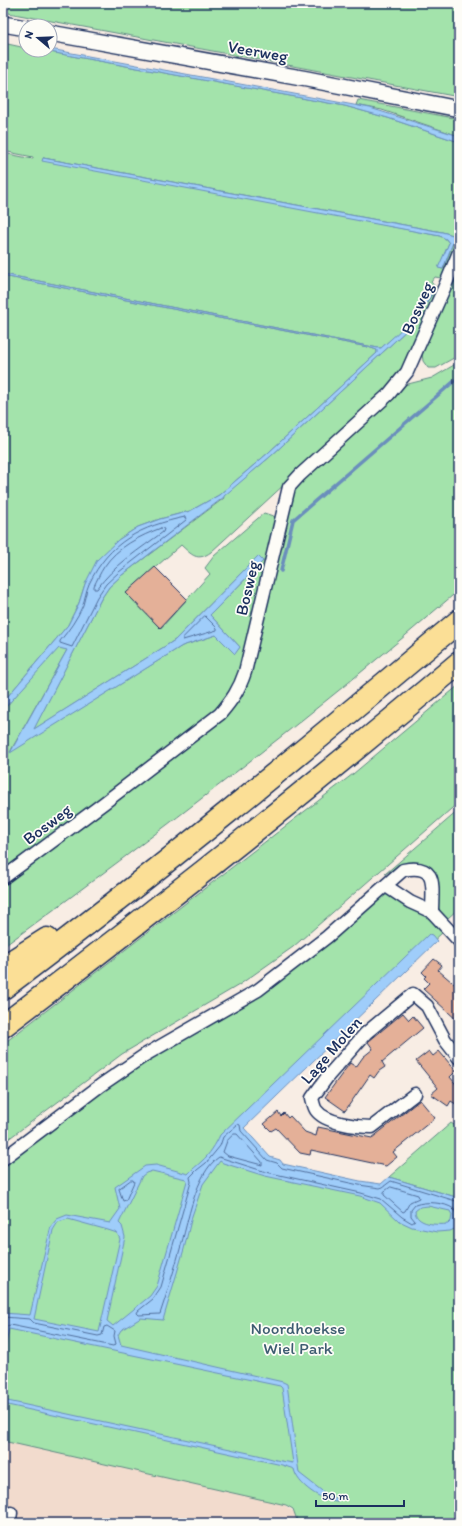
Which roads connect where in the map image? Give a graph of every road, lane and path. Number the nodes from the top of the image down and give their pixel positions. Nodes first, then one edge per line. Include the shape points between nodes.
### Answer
1 (3, 24) edge
2 (18, 27) edge
3 (58, 34) edge
4 (459, 109) edge
5 (459, 252) edge
6 (459, 621) edge
7 (459, 663) edge
8 (154, 871) junction
9 (3, 878) edge
10 (386, 886) junction
11 (432, 912) junction
12 (459, 941) edge
13 (3, 966) edge
14 (3, 988) edge
15 (3, 1026) edge
16 (459, 1058) edge
17 (414, 1094) dead end
18 (3, 1159) edge

1 - 2 street
3 - 4 street, Veerweg
5 - 9 street, Bosweg via 407,372 389,394 289,487 245,672 240,687 230,702 220,714
6 - 8 highway
7 - 15 highway via 359,747
8 - 13 highway
8 - 14 highway
10 - 11 street via 410,902
10 - 11 street via 403,870 415,868 428,872 432,879
10 - 18 street via 327,937 258,990 145,1055
11 - 12 street
16 - 17 street, Lage Molen via 445,1040 427,1006 413,994 366,1033 312,1098 316,1110 325,1118 372,1128

